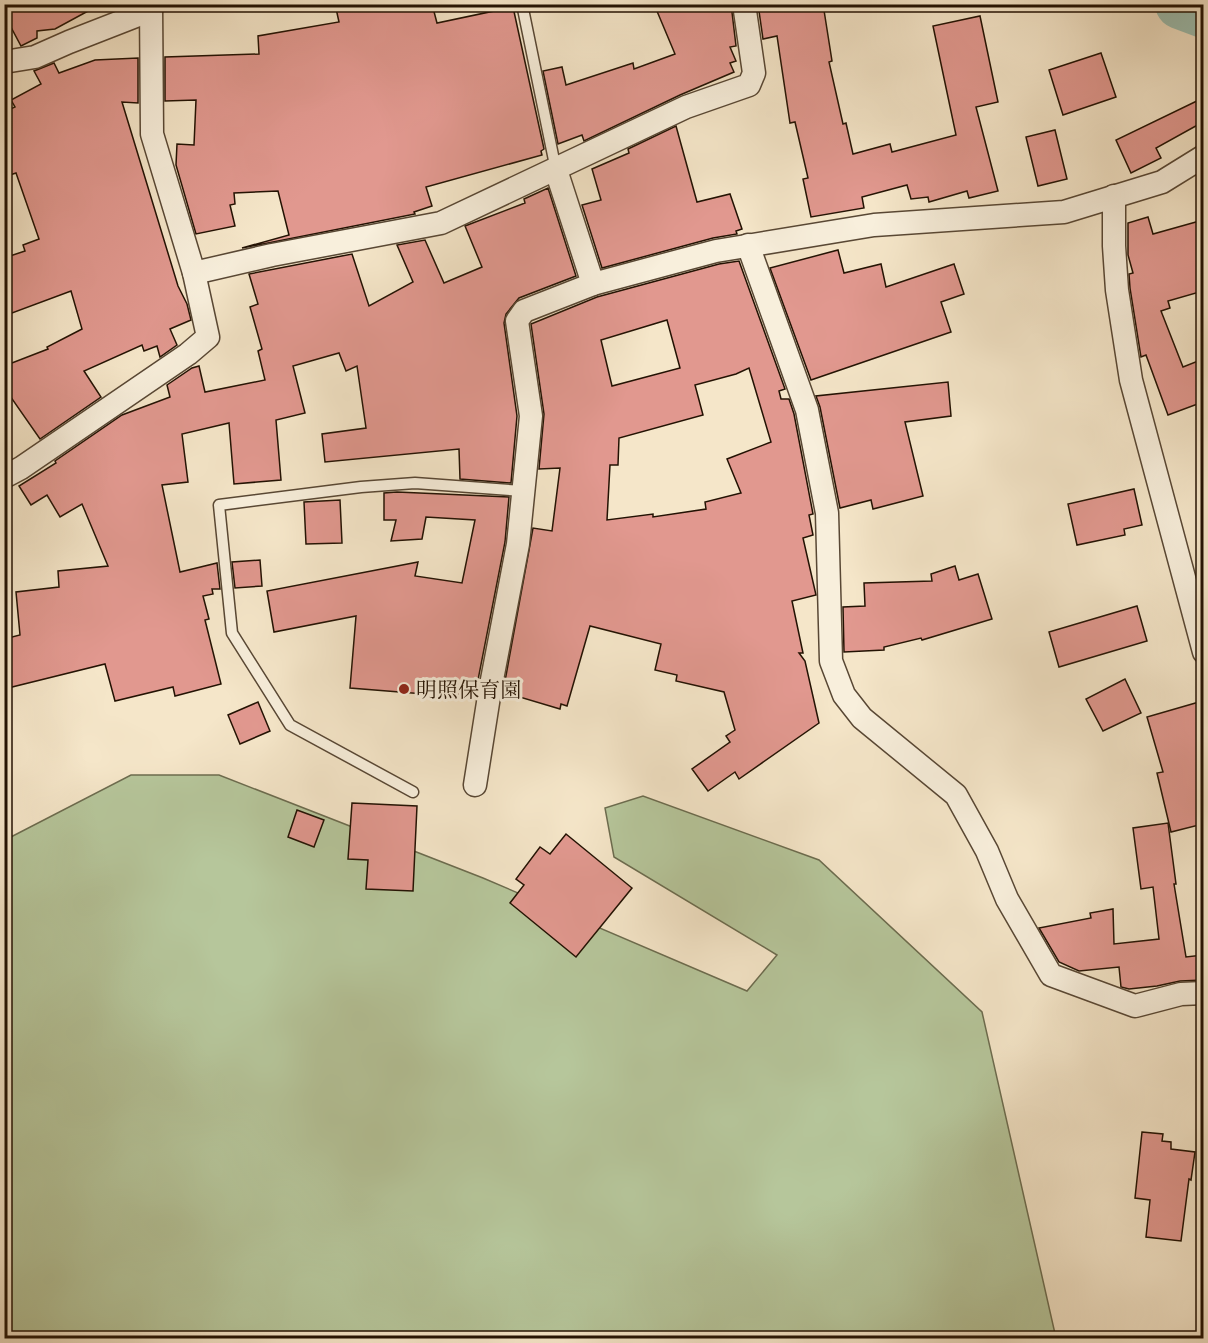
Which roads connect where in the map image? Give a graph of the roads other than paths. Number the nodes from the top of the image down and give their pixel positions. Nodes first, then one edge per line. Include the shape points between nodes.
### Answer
1 (522, 4) edge
2 (744, 4) edge
3 (152, 7) edge
4 (4, 62) edge
5 (1203, 156) edge
6 (556, 170) junction
7 (1114, 196) junction
8 (748, 245) junction
9 (194, 273) junction
10 (593, 284) junction
11 (4, 477) edge
12 (523, 491) junction
13 (1203, 652) edge
14 (475, 785) dead end
15 (413, 792) dead end
16 (1203, 993) edge

1 - 6 lane
2 - 6 street via 754,73 748,85 686,107
3 - 4 street via 34,57
3 - 9 street via 152,134
5 - 7 street via 1162,182
6 - 9 street via 441,223
6 - 10 street
7 - 8 street via 1064,212 874,225
7 - 13 street via 1118,290 1131,380
8 - 10 street
8 - 16 street via 809,420 827,513 831,661 844,695 862,718 956,795 987,851 1007,899 1051,975 1135,1006 1181,994
9 - 11 street via 208,337
10 - 12 street via 524,311 517,321 531,416
12 - 14 street via 518,544
12 - 15 lane via 415,483 219,505 232,633 290,725

